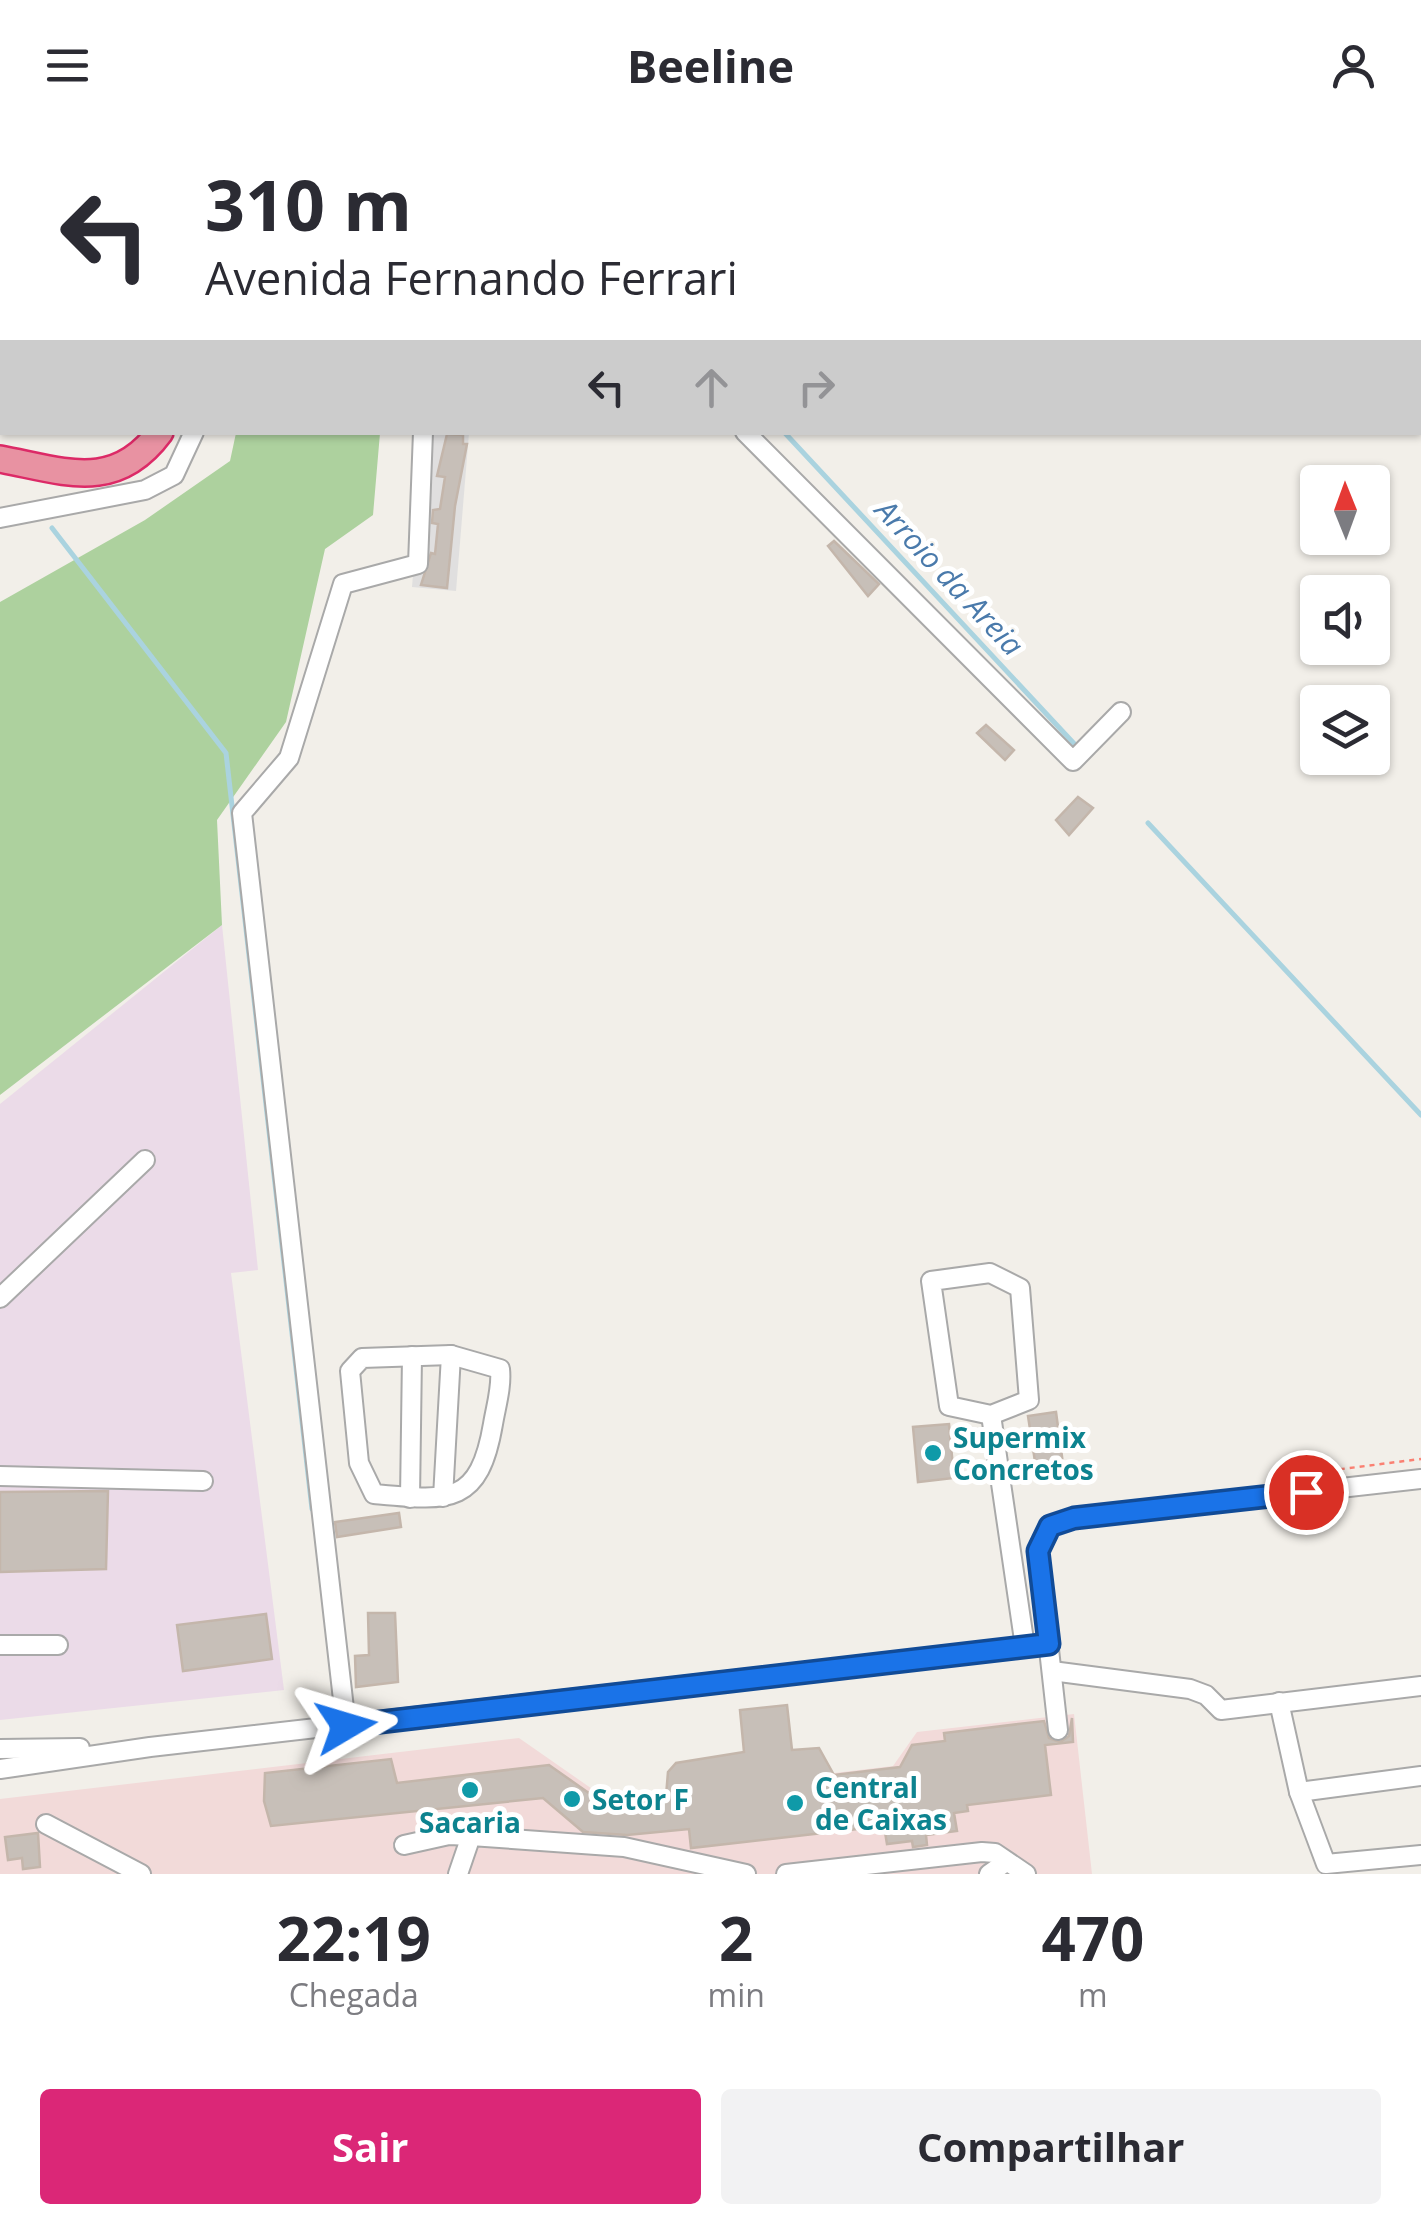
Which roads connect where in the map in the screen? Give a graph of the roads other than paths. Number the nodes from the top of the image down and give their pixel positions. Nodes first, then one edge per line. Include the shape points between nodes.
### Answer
1 (158, 435) edge
2 (193, 435) edge
3 (422, 435) edge
4 (748, 435) edge
5 (0, 459) edge
6 (0, 518) edge
7 (1120, 712) dead end
8 (145, 1160) dead end
9 (0, 1298) edge
10 (451, 1355) junction
11 (412, 1356) junction
12 (991, 1416) junction
13 (0, 1476) edge
14 (1421, 1479) edge
15 (203, 1480) dead end
16 (443, 1497) junction
17 (410, 1498) junction
18 (0, 1644) edge
19 (1049, 1644) junction
20 (58, 1645) dead end
21 (1025, 1648) junction
22 (1052, 1672) junction
23 (1421, 1686) edge
24 (1279, 1702) junction
25 (346, 1726) junction
26 (1058, 1730) dead end
27 (150, 1747) junction
28 (0, 1749) edge
29 (0, 1770) edge
30 (1421, 1776) edge
31 (1299, 1792) junction
32 (46, 1824) dead end
33 (470, 1836) junction
34 (404, 1845) dead end
35 (1421, 1855) edge
36 (1006, 1862) junction
37 (142, 1874) edge
38 (458, 1874) edge
39 (746, 1874) edge
40 (786, 1874) edge
41 (990, 1874) edge
42 (1026, 1874) edge

1 - 5 highway via 144,455 118,470 84,475
2 - 6 street via 174,474 146,490
3 - 25 street via 418,564 344,584 288,758 242,813
4 - 7 street via 1073,761
8 - 9 street
10 - 11 street
10 - 16 street
10 - 16 street via 489,1363 501,1378 487,1464 479,1478
11 - 17 street
11 - 17 street via 362,1358 350,1371 365,1483 374,1494
12 - 12 street via 1029,1400 1020,1288 990,1273 931,1281 948,1406
12 - 21 street
13 - 15 street
14 - 19 street via 1050,1526 1038,1551
16 - 17 street
18 - 20 street
19 - 21 street
19 - 22 street
21 - 25 street
22 - 24 street via 1190,1688 1221,1710
22 - 26 street
23 - 24 street
24 - 31 street
25 - 27 street
27 - 28 street
27 - 29 street
30 - 31 street
31 - 35 street via 1326,1864
32 - 37 street
33 - 34 street
33 - 38 street
33 - 39 street via 624,1847
36 - 40 street via 982,1852
36 - 41 street
36 - 42 street

